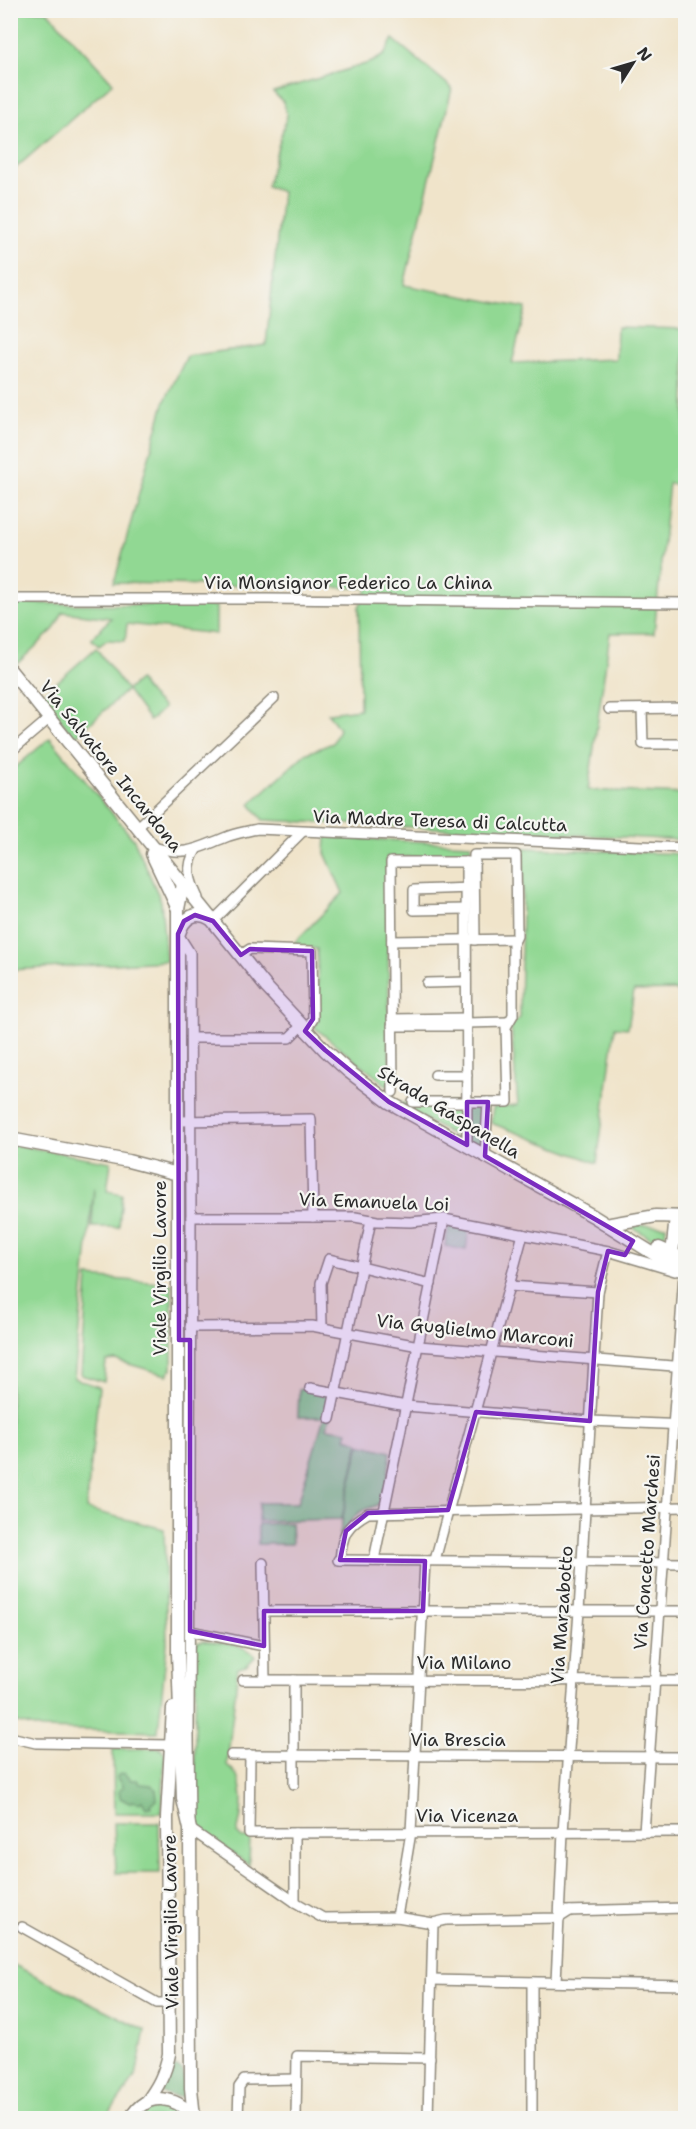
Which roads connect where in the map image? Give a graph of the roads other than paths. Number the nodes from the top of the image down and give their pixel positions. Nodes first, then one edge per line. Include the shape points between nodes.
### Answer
1 (10, 599) edge
2 (686, 603) edge
3 (10, 670) edge
4 (274, 698) dead end
5 (686, 708) edge
6 (609, 709) dead end
7 (642, 709) junction
8 (50, 718) junction
9 (686, 744) edge
10 (10, 752) edge
11 (139, 831) junction
12 (302, 832) junction
13 (152, 847) junction
14 (686, 848) edge
15 (196, 850) junction
16 (178, 852) junction
17 (470, 862) junction
18 (188, 865) junction
19 (169, 868) junction
20 (183, 884) junction
21 (470, 888) junction
22 (203, 908) junction
23 (178, 909) junction
24 (466, 909) junction
25 (213, 921) junction
26 (178, 934) junction
27 (515, 939) junction
28 (469, 942) junction
29 (392, 944) junction
30 (241, 955) junction
31 (466, 982) junction
32 (427, 983) dead end
33 (466, 1022) junction
34 (508, 1022) junction
35 (392, 1023) junction
36 (303, 1028) junction
37 (191, 1038) junction
38 (435, 1075) dead end
39 (466, 1075) junction
40 (393, 1092) dead end
41 (413, 1102) dead end
42 (466, 1102) junction
43 (488, 1102) junction
44 (185, 1121) junction
45 (10, 1139) edge
46 (467, 1145) junction
47 (485, 1156) junction
48 (178, 1174) junction
49 (593, 1216) junction
50 (192, 1217) junction
51 (313, 1217) junction
52 (681, 1217) edge
53 (444, 1219) junction
54 (371, 1220) junction
55 (611, 1224) junction
56 (523, 1234) junction
57 (633, 1240) junction
58 (608, 1251) junction
59 (625, 1255) junction
60 (681, 1267) edge
61 (362, 1268) junction
62 (431, 1284) junction
63 (509, 1286) junction
64 (598, 1292) junction
65 (190, 1327) junction
66 (322, 1328) junction
67 (348, 1333) junction
68 (184, 1340) junction
69 (419, 1346) junction
70 (491, 1351) junction
71 (594, 1360) junction
72 (682, 1367) edge
73 (310, 1388) dead end
74 (335, 1393) junction
75 (406, 1406) junction
76 (476, 1412) junction
77 (330, 1419) dead end
78 (590, 1420) junction
79 (674, 1425) junction
80 (686, 1425) edge
81 (667, 1507) junction
82 (686, 1507) edge
83 (585, 1508) junction
84 (448, 1510) junction
85 (384, 1512) junction
86 (374, 1560) junction
87 (430, 1560) junction
88 (263, 1563) dead end
89 (582, 1563) junction
90 (663, 1563) junction
91 (686, 1563) edge
92 (264, 1611) junction
93 (423, 1611) junction
94 (579, 1611) junction
95 (660, 1611) junction
96 (686, 1611) edge
97 (190, 1631) junction
98 (264, 1646) junction
99 (178, 1653) junction
100 (243, 1680) dead end
101 (265, 1680) junction
102 (294, 1680) junction
103 (418, 1680) junction
104 (574, 1680) junction
105 (654, 1681) junction
106 (686, 1681) edge
107 (10, 1737) edge
108 (171, 1745) junction
109 (231, 1755) dead end
110 (250, 1755) junction
111 (294, 1755) junction
112 (415, 1756) junction
113 (568, 1757) junction
114 (649, 1757) junction
115 (686, 1758) edge
116 (294, 1784) dead end
117 (190, 1829) junction
118 (411, 1832) junction
119 (563, 1832) junction
120 (644, 1832) junction
121 (686, 1832) edge
122 (295, 1833) junction
123 (295, 1902) junction
124 (683, 1910) edge
125 (559, 1914) junction
126 (397, 1917) junction
127 (433, 1923) junction
128 (22, 1927) dead end
129 (432, 1980) junction
130 (532, 1982) junction
131 (556, 1982) junction
132 (686, 1985) edge
133 (169, 2003) junction
134 (430, 2058) junction
135 (297, 2079) junction
136 (146, 2103) junction
137 (131, 2118) edge
138 (194, 2118) edge
139 (238, 2118) edge
140 (296, 2118) edge
141 (428, 2118) edge
142 (532, 2118) edge

1 - 2 street, Via Monsignor Federico La China
3 - 8 street, Via Salvatore Incardona
4 - 11 street
5 - 7 street
6 - 7 street
7 - 9 street via 643,744
8 - 10 street
8 - 11 street, Via Salvatore Incardona
11 - 13 street, Via Salvatore Incardona
11 - 23 street
12 - 14 street, Via Madre Teresa di Calcutta
12 - 15 street, Via Madre Teresa di Calcutta via 257,829
12 - 25 street
13 - 16 street, Via Madre Teresa di Calcutta
13 - 19 street, Via Salvatore Incardona
15 - 16 street, Via Madre Teresa di Calcutta
15 - 18 street
16 - 19 street via 172,855
17 - 21 street
17 - 27 street via 474,855 516,855
17 - 29 street via 391,862
18 - 19 street via 176,870
18 - 20 street
18 - 22 street
19 - 20 street, Via Salvatore Incardona
20 - 22 street, Strada Gaspanella
20 - 23 street, Viale Virgilio Lavore
21 - 24 street
21 - 24 street via 414,890 414,910
21 - 28 street
22 - 25 street, Strada Gaspanella
23 - 26 street, Viale Virgilio Lavore
24 - 28 street
25 - 26 street via 202,915 189,917
25 - 30 street, Strada Gaspanella
26 - 37 street via 190,953
26 - 44 street, Viale Virgilio Lavore
27 - 28 street
27 - 34 street via 513,1015
28 - 29 street
28 - 31 street
29 - 35 street
30 - 36 street, Strada Gaspanella
30 - 36 street via 250,950 312,951 313,1019
31 - 32 street
31 - 33 street
33 - 34 street
33 - 35 street
33 - 39 street
34 - 43 street via 508,1102
35 - 40 street
36 - 37 street via 289,1038
36 - 46 street, Strada Gaspanella via 348,1071 389,1102
37 - 44 street
38 - 39 street
39 - 42 street
41 - 42 street
42 - 43 street
42 - 46 street
43 - 47 street
44 - 48 street, Viale Virgilio Lavore
44 - 50 street
44 - 51 street via 311,1119
45 - 48 street
46 - 47 street, Strada Gaspanella
47 - 49 street, Strada Gaspanella
48 - 68 street, Viale Virgilio Lavore
49 - 55 street, Strada Gaspanella
49 - 57 street, Strada Gaspanella
50 - 51 street, Via Emanuela Loi
50 - 65 street
51 - 54 street, Via Emanuela Loi
52 - 55 street via 656,1216
52 - 60 street
53 - 54 street, Via Emanuela Loi
53 - 56 street, Via Emanuela Loi
53 - 62 street
54 - 61 street
55 - 60 street, Strada Gaspanella
56 - 58 street, Via Emanuela Loi
56 - 63 street
57 - 59 street
57 - 60 street, Strada Gaspanella
58 - 59 street, Via Emanuela Loi
58 - 64 street, Via Marzabotto
59 - 60 street, Via Emanuela Loi
60 - 72 street, Via Concetto Marchesi
61 - 62 street
61 - 66 street via 329,1258 321,1283
61 - 67 street
62 - 69 street
63 - 64 street
63 - 70 street
64 - 71 street, Via Marzabotto
65 - 66 street, Via Guglielmo Marconi
65 - 68 street
66 - 67 street, Via Guglielmo Marconi
67 - 69 street, Via Guglielmo Marconi
67 - 74 street
68 - 97 street
68 - 99 street, Viale Virgilio Lavore
69 - 70 street, Via Guglielmo Marconi
69 - 75 street
70 - 71 street, Via Guglielmo Marconi
70 - 76 street
71 - 72 street, Via Guglielmo Marconi
71 - 78 street, Via Marzabotto
72 - 79 street, Via Concetto Marchesi
73 - 74 street
74 - 75 street
74 - 77 street
75 - 76 street
75 - 85 street
76 - 78 street
76 - 84 street
78 - 79 street
78 - 83 street, Via Marzabotto
79 - 80 street
79 - 81 street, Via Concetto Marchesi
81 - 82 street
81 - 83 street
81 - 90 street, Via Concetto Marchesi
83 - 84 street
83 - 89 street, Via Marzabotto
84 - 85 street
84 - 87 street
85 - 86 street
85 - 86 street via 368,1512 355,1520 345,1531 339,1560
86 - 87 street
87 - 89 street
87 - 93 street
88 - 92 street
89 - 90 street
89 - 94 street, Via Marzabotto
90 - 91 street
90 - 95 street, Via Concetto Marchesi
92 - 93 street
92 - 98 street
93 - 94 street
93 - 103 street
94 - 95 street
94 - 104 street, Via Marzabotto
95 - 96 street
95 - 105 street, Via Concetto Marchesi
97 - 98 street
97 - 117 street
98 - 101 street
99 - 108 street, Viale Virgilio Lavore
99 - 117 street, Viale Virgilio Lavore via 183,1799
100 - 101 street, Via Milano
101 - 102 street, Via Milano
102 - 103 street, Via Milano
102 - 111 street
103 - 104 street, Via Milano
103 - 112 street
104 - 105 street, Via Milano
104 - 113 street, Via Marzabotto
105 - 106 street, Via Milano
105 - 114 street, Via Concetto Marchesi
107 - 108 street via 36,1743
108 - 133 street, Viale Virgilio Lavore via 167,1818
109 - 110 street, Via Brescia
110 - 111 street, Via Brescia
110 - 122 street, Via Vicenza via 249,1833
111 - 112 street, Via Brescia
111 - 116 street
112 - 113 street, Via Brescia
112 - 118 street
113 - 114 street, Via Brescia
113 - 119 street, Via Marzabotto
114 - 115 street, Via Brescia
114 - 120 street, Via Concetto Marchesi
117 - 123 street
117 - 138 street, Viale Virgilio Lavore
118 - 119 street, Via Vicenza
118 - 122 street, Via Vicenza
118 - 126 street
119 - 120 street, Via Vicenza
119 - 125 street, Via Marzabotto
120 - 121 street, Via Vicenza
122 - 123 street
123 - 126 street via 323,1918
124 - 125 street
125 - 127 street
125 - 131 street, Via Marzabotto
126 - 127 street
127 - 129 street
128 - 133 street via 158,2003
129 - 130 street
129 - 134 street
130 - 131 street
130 - 142 street
131 - 132 street
133 - 136 street, Viale Virgilio Lavore via 165,2071
134 - 135 street via 297,2056
134 - 141 street
135 - 139 street via 244,2080 239,2087
135 - 140 street
136 - 137 street, Viale Virgilio Lavore
136 - 138 street via 173,2100

